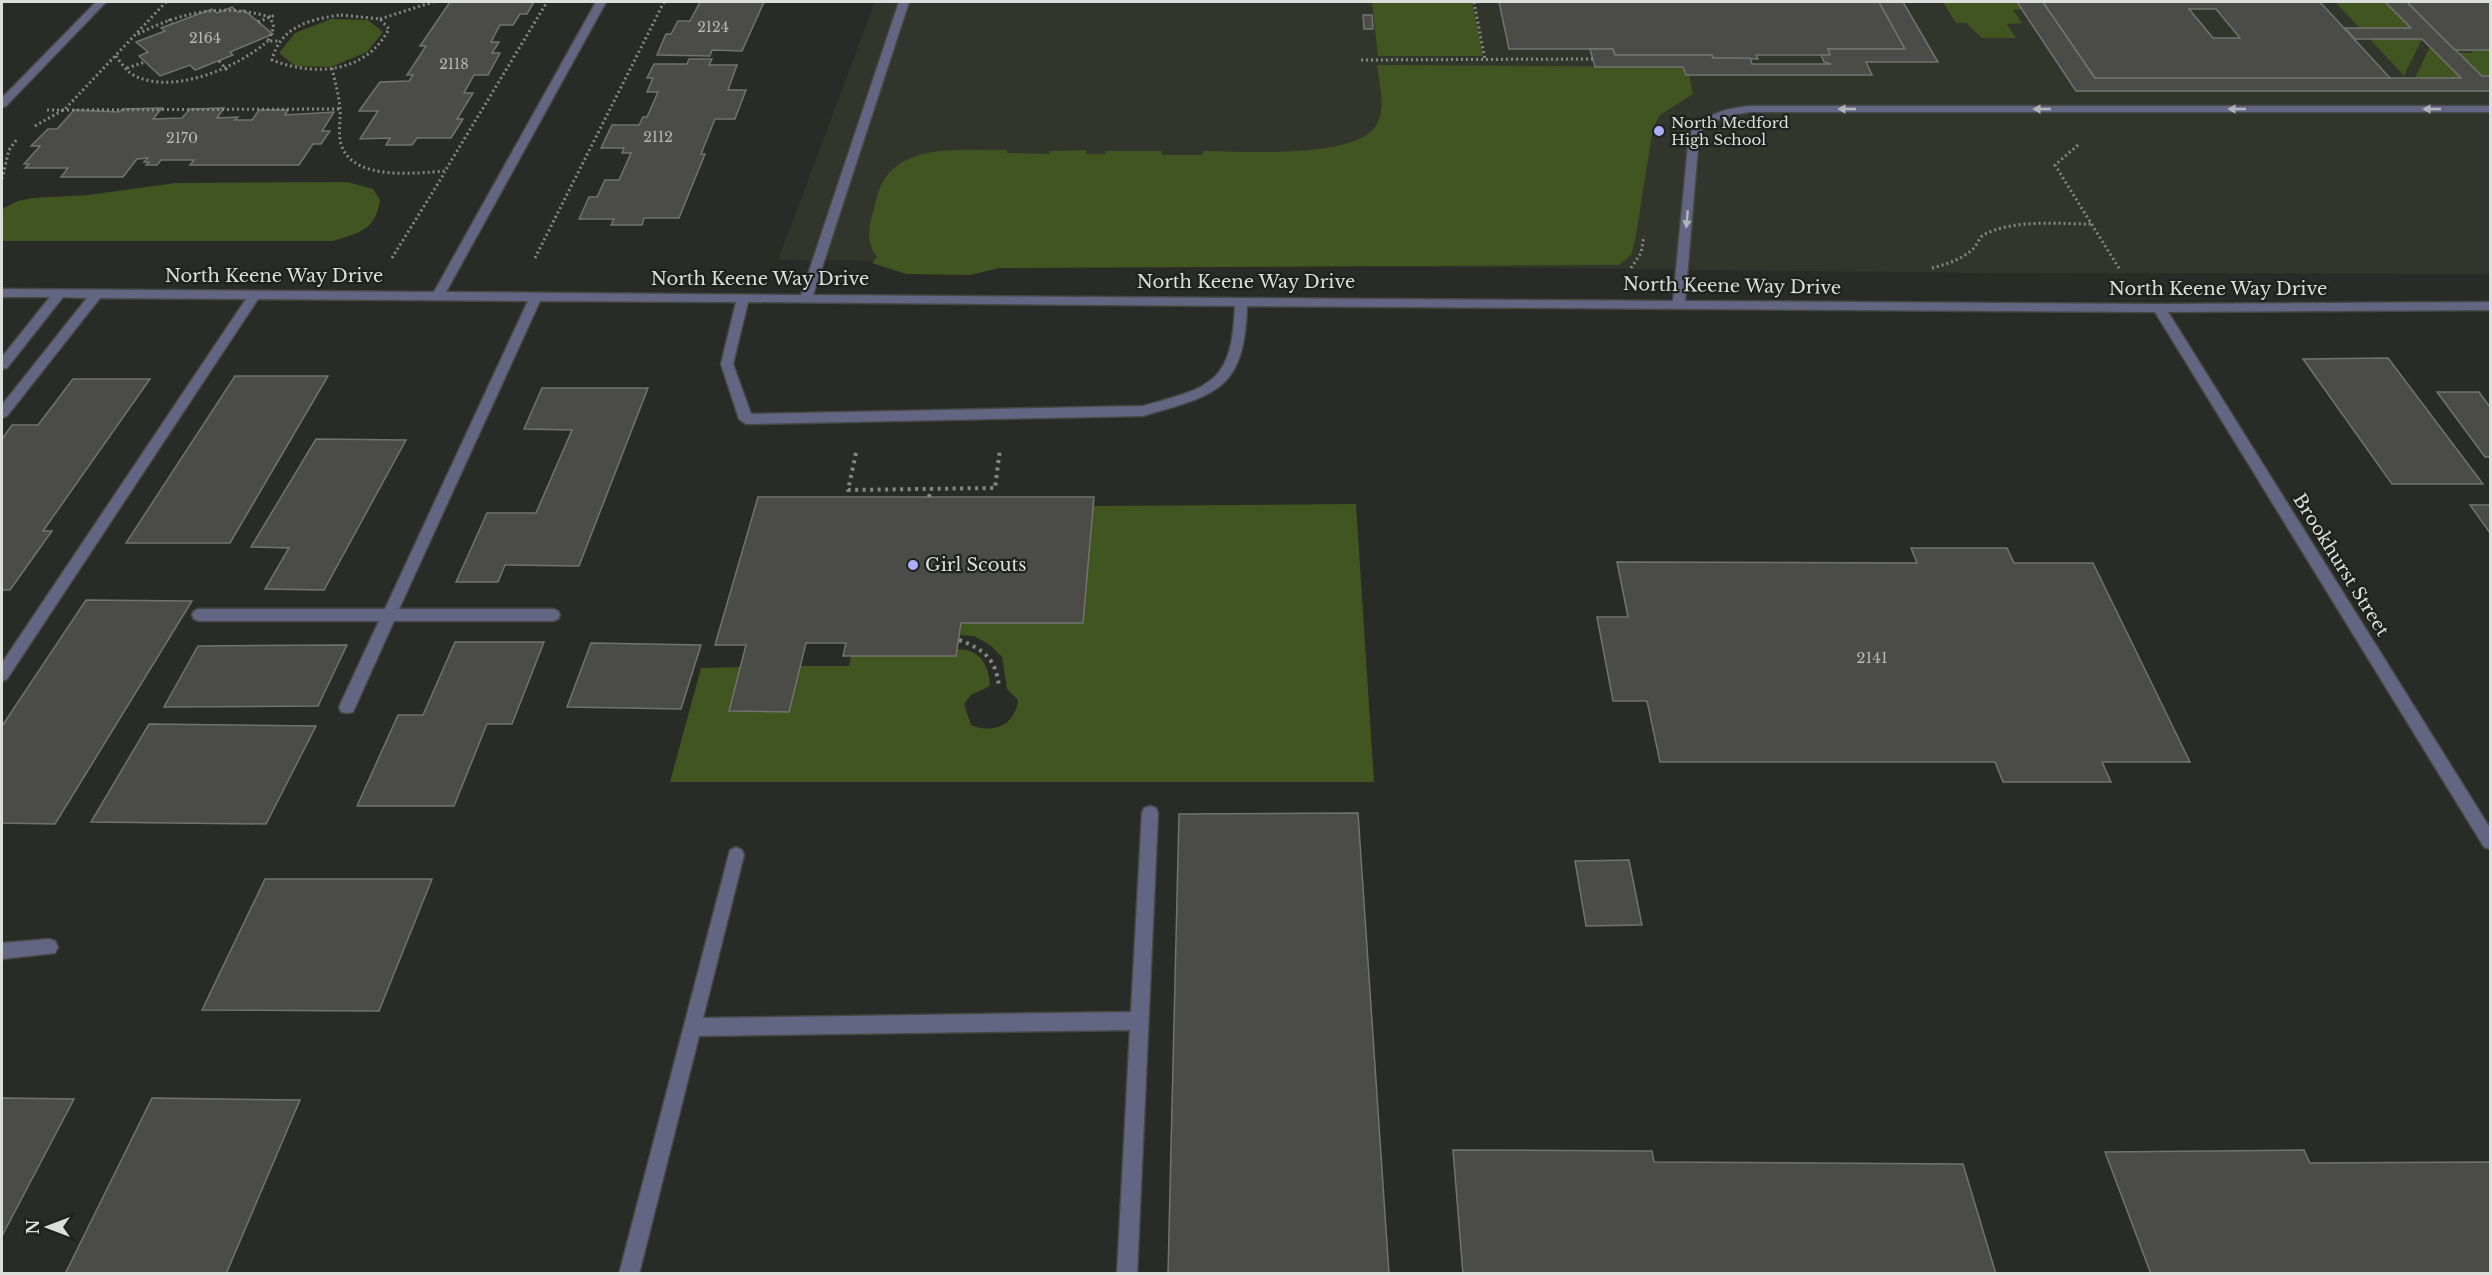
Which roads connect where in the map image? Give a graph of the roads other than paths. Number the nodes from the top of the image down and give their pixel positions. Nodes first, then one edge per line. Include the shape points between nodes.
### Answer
1 (101, 2) edge
2 (601, 2) edge
3 (904, 2) edge
4 (2, 104) edge
5 (2490, 109) edge
6 (2, 293) edge
7 (60, 293) junction
8 (97, 293) junction
9 (255, 294) junction
10 (438, 295) junction
11 (536, 296) junction
12 (743, 297) junction
13 (806, 297) junction
14 (1241, 300) junction
15 (1679, 303) junction
16 (2490, 306) edge
17 (2158, 308) junction
18 (2, 365) edge
19 (2, 413) edge
20 (199, 615) dead end
21 (553, 615) dead end
22 (389, 616) junction
23 (2, 675) edge
24 (347, 707) dead end
25 (1150, 813) dead end
26 (2490, 842) edge
27 (736, 855) dead end
28 (49, 946) dead end
29 (2, 951) edge
30 (1140, 1021) junction
31 (692, 1027) junction
32 (629, 1274) edge
33 (1127, 1274) edge

1 - 4 street
2 - 10 street
3 - 13 street
5 -> 15 street via 1725,112 1705,119 1694,135
6 - 7 street, North Keene Way Drive
7 - 8 street, North Keene Way Drive
7 - 18 street
8 - 9 street, North Keene Way Drive
8 - 19 street
9 - 10 street, North Keene Way Drive
9 - 23 street
10 - 11 street, North Keene Way Drive
11 - 12 street, North Keene Way Drive
11 - 22 street
12 - 13 street, North Keene Way Drive
12 - 14 street via 727,364 746,420 1143,411 1198,395 1228,375 1241,339
13 - 14 street, North Keene Way Drive
14 - 15 street, North Keene Way Drive
15 - 17 street, North Keene Way Drive
16 - 17 street, North Keene Way Drive
17 - 26 street, Brookhurst Street
20 - 22 street
21 - 22 street
22 - 24 street
25 - 30 street
27 - 31 street
28 - 29 street
30 - 31 street
30 - 33 street
31 - 32 street

